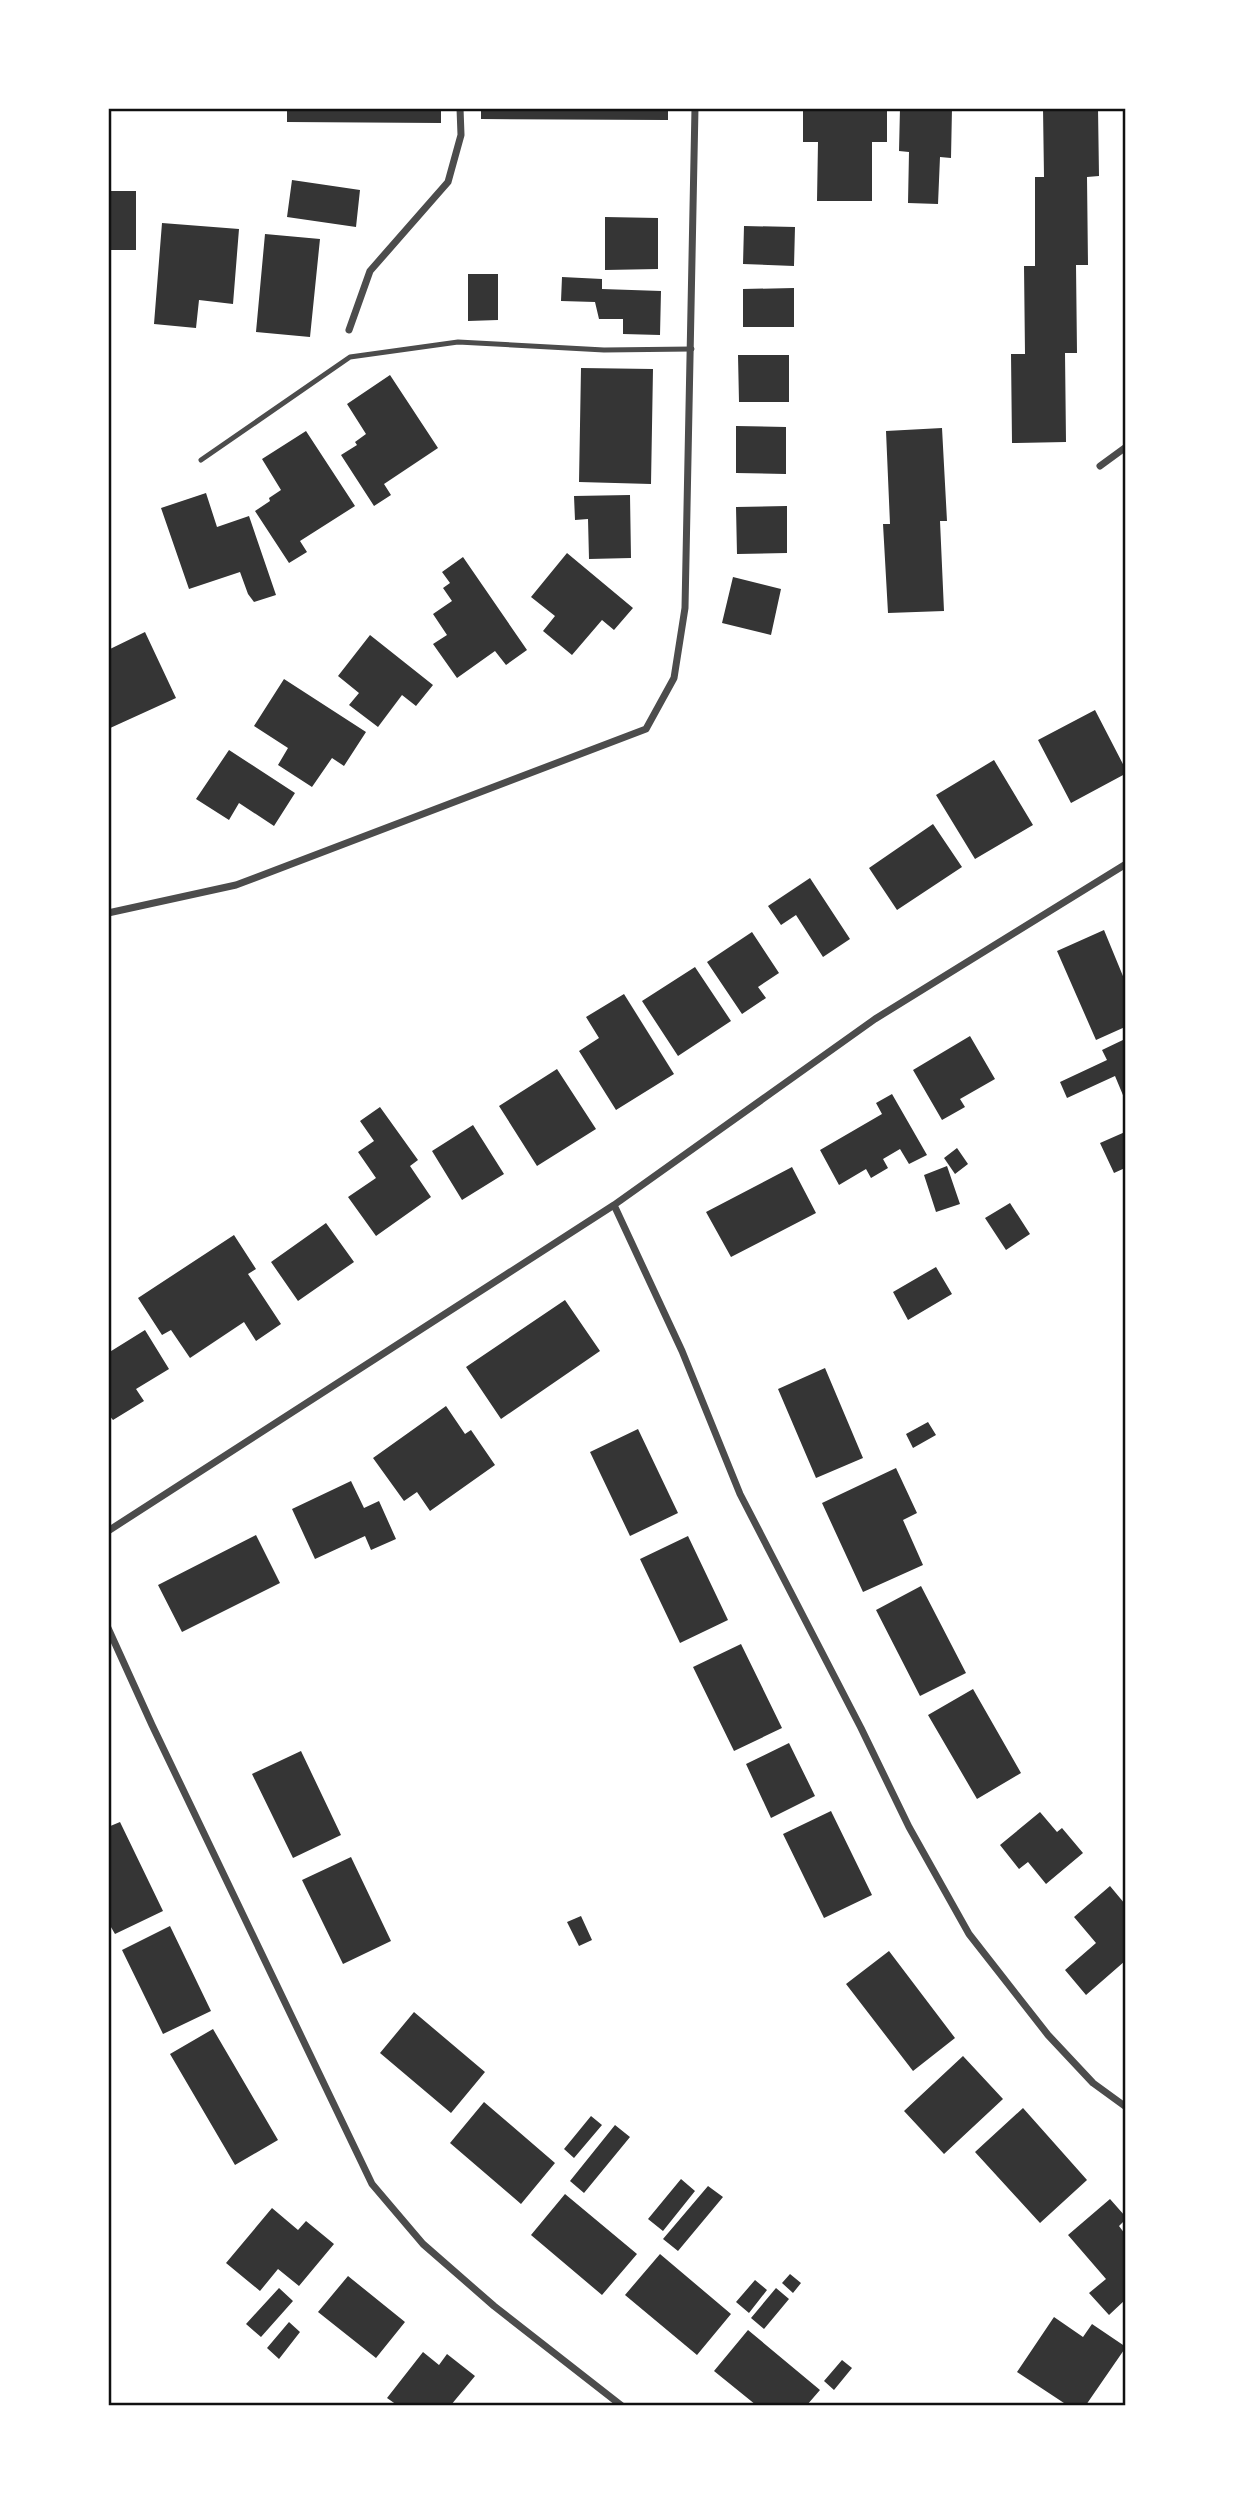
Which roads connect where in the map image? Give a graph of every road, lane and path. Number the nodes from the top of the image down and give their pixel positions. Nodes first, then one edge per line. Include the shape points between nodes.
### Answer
1 (460, 108) edge
2 (695, 108) edge
3 (349, 330) dead end
4 (692, 349) junction
5 (1125, 447) edge
6 (201, 460) dead end
7 (1100, 466) dead end
8 (1125, 864) edge
9 (108, 913) edge
10 (614, 1205) junction
11 (108, 1531) edge
12 (108, 1628) edge
13 (1125, 2107) edge
14 (622, 2406) edge

1 - 3 street via 461,135 449,182 370,271
2 - 4 street
4 - 6 lane via 458,342 350,357
4 - 9 street via 685,608 674,678 646,729 236,885
5 - 7 street
8 - 10 street via 875,1019
10 - 11 street
10 - 13 street via 682,1351 740,1494 969,1934 1048,2035 1093,2083
12 - 14 street via 372,2184 422,2244

